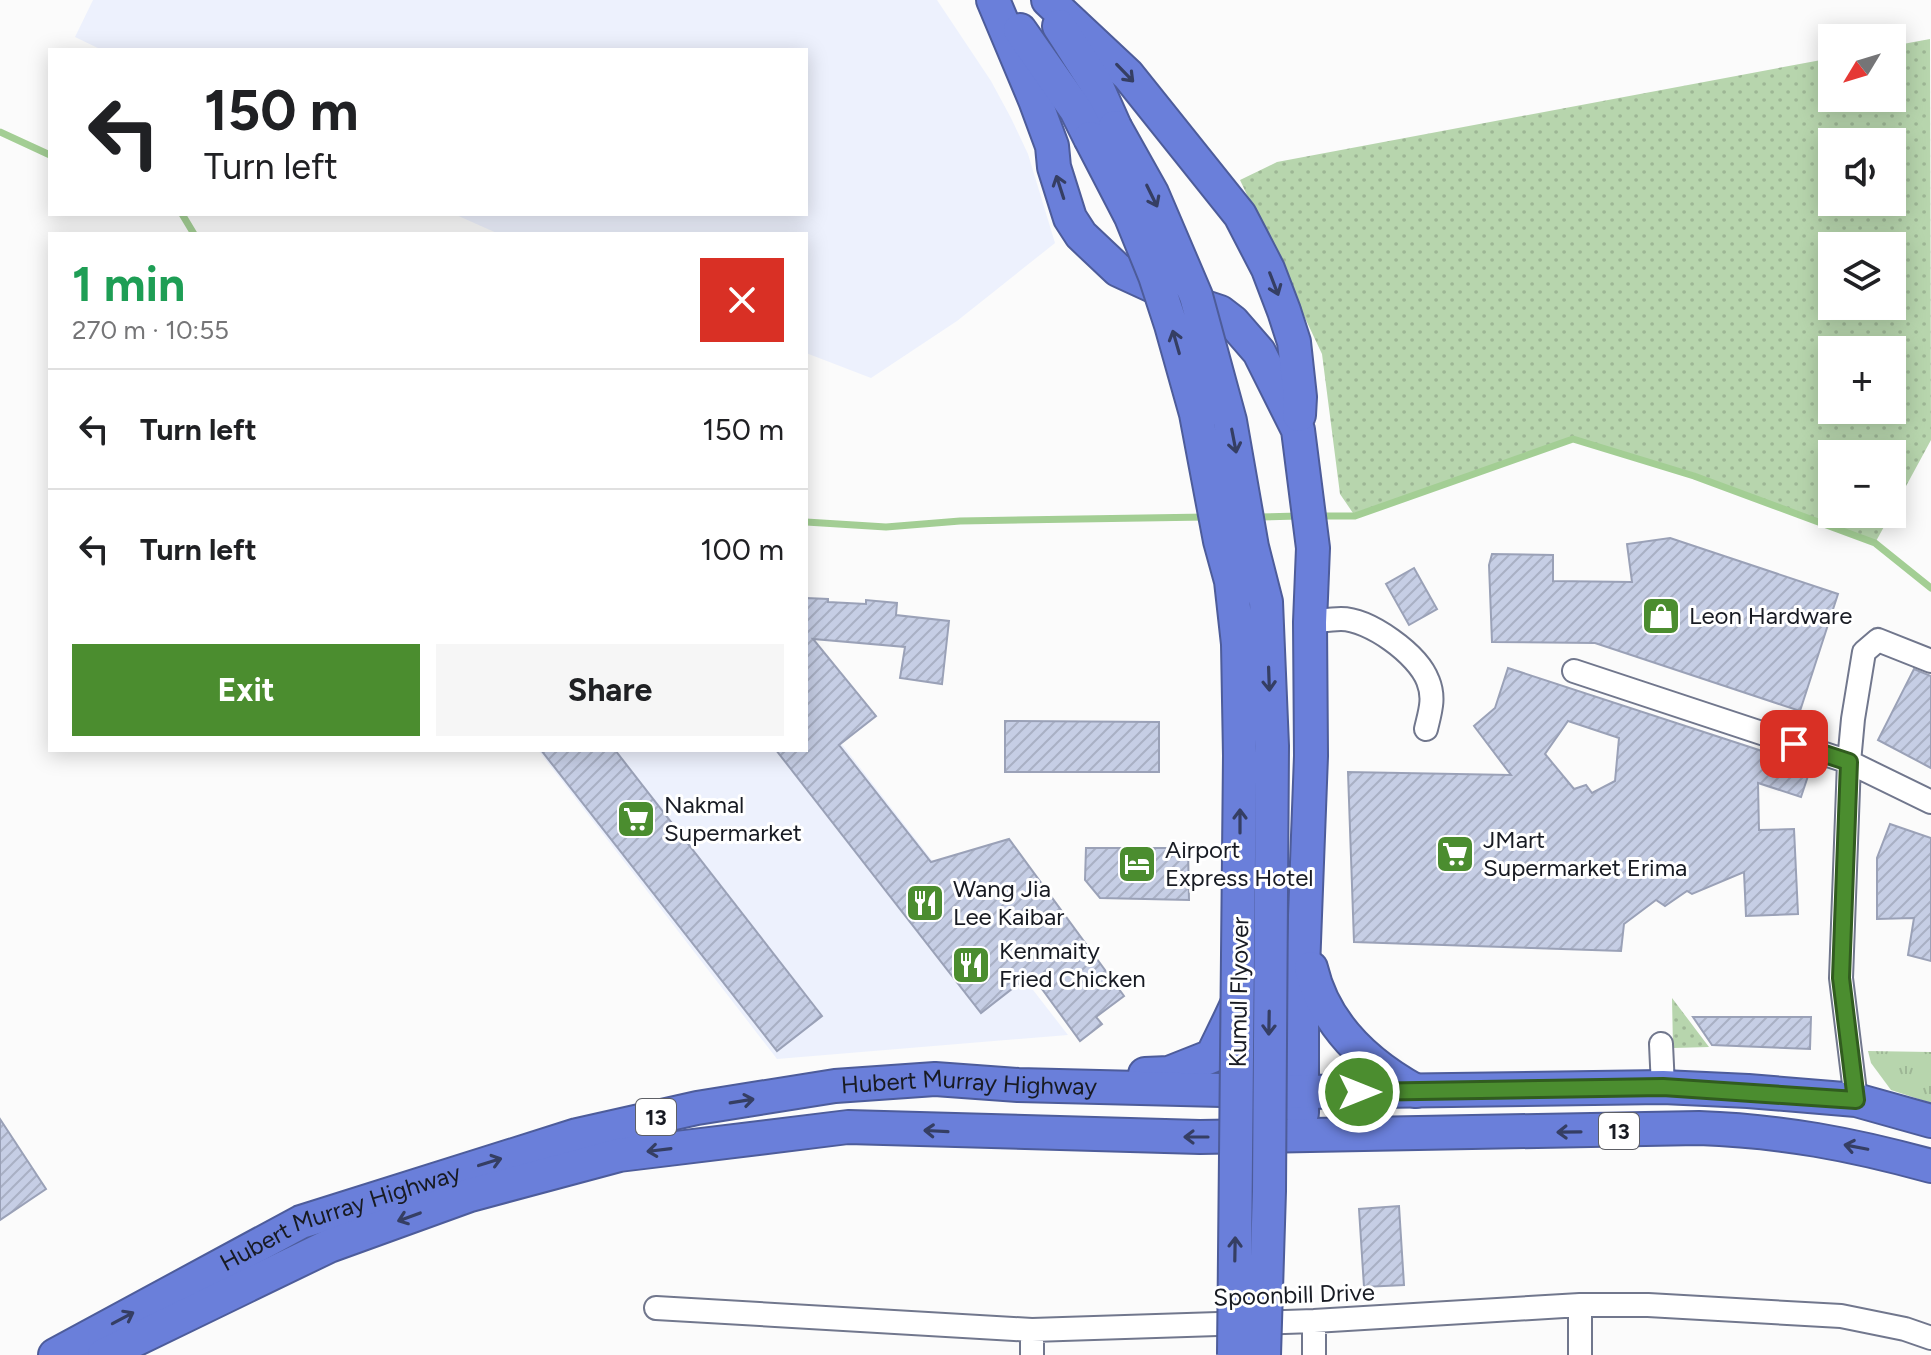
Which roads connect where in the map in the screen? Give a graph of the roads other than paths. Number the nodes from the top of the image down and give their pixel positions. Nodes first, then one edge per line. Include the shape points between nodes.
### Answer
1 (993, 0) edge
2 (1000, 0) edge
3 (1046, 0) edge
4 (1102, 133) junction
5 (1300, 439) junction
6 (1310, 622) junction
7 (1931, 661) edge
8 (1574, 671) dead end
9 (1426, 729) dead end
10 (1849, 762) junction
11 (1931, 802) edge
12 (1304, 925) junction
13 (1661, 1044) dead end
14 (1018, 1085) junction
15 (1663, 1087) junction
16 (1416, 1091) junction
17 (1303, 1092) junction
18 (1856, 1100) junction
19 (1931, 1121) edge
20 (1302, 1135) junction
21 (1931, 1166) edge
22 (1580, 1305) junction
23 (656, 1308) dead end
24 (1314, 1321) junction
25 (1032, 1330) junction
26 (1931, 1338) edge
27 (55, 1355) edge
28 (104, 1355) edge
29 (1032, 1355) edge
30 (1234, 1355) edge
31 (1264, 1355) edge
32 (1314, 1355) edge
33 (1580, 1355) edge

5 -> 1 highway via 1259,352 1233,322 1118,270 1081,235 1070,218 1052,146
2 - 4 highway via 1076,110
3 - 4 highway via 1095,82
3 -> 5 highway via 1128,75 1240,215 1268,269 1294,342
30 -> 4 highway, Kumul Flyover, bridge via 1238,644 1231,581 1196,414 1155,276
4 -> 31 highway, Kumul Flyover, bridge via 1152,193 1196,296 1230,421 1266,602 1272,746
5 - 6 highway via 1313,548
6 - 9 street via 1344,618 1387,635 1413,658 1428,680 1433,702
6 - 12 highway
6 - 14 highway via 1260,947 1212,1056 1169,1073
7 - 10 street via 1878,640 1864,652
8 - 10 street
10 - 11 street
10 - 18 street via 1841,978
12 - 16 highway via 1319,996 1330,1016 1362,1053
12 - 17 highway
13 - 15 street
14 - 17 highway, Hubert Murray Highway / 13
27 -> 14 highway, Hubert Murray Highway / 13 via 301,1222 577,1135 697,1108 835,1086 935,1079
15 - 16 highway, Hubert Murray Highway / 13
15 - 18 highway, Hubert Murray Highway / 13
16 - 17 highway, Hubert Murray Highway / 13
17 - 20 highway
18 - 19 highway, Hubert Murray Highway / 13
21 -> 20 highway, Hubert Murray Highway / 13 via 1858,1146 1755,1130
20 -> 28 highway, Hubert Murray Highway / 13 via 848,1127 619,1155 470,1195 329,1246
22 - 24 street, Spoonbill Drive
22 - 26 street, Spoonbill Drive via 1841,1316
22 - 33 street
23 - 25 street, Spoonbill Drive
24 - 25 street, Spoonbill Drive
24 - 32 street
25 - 29 street

